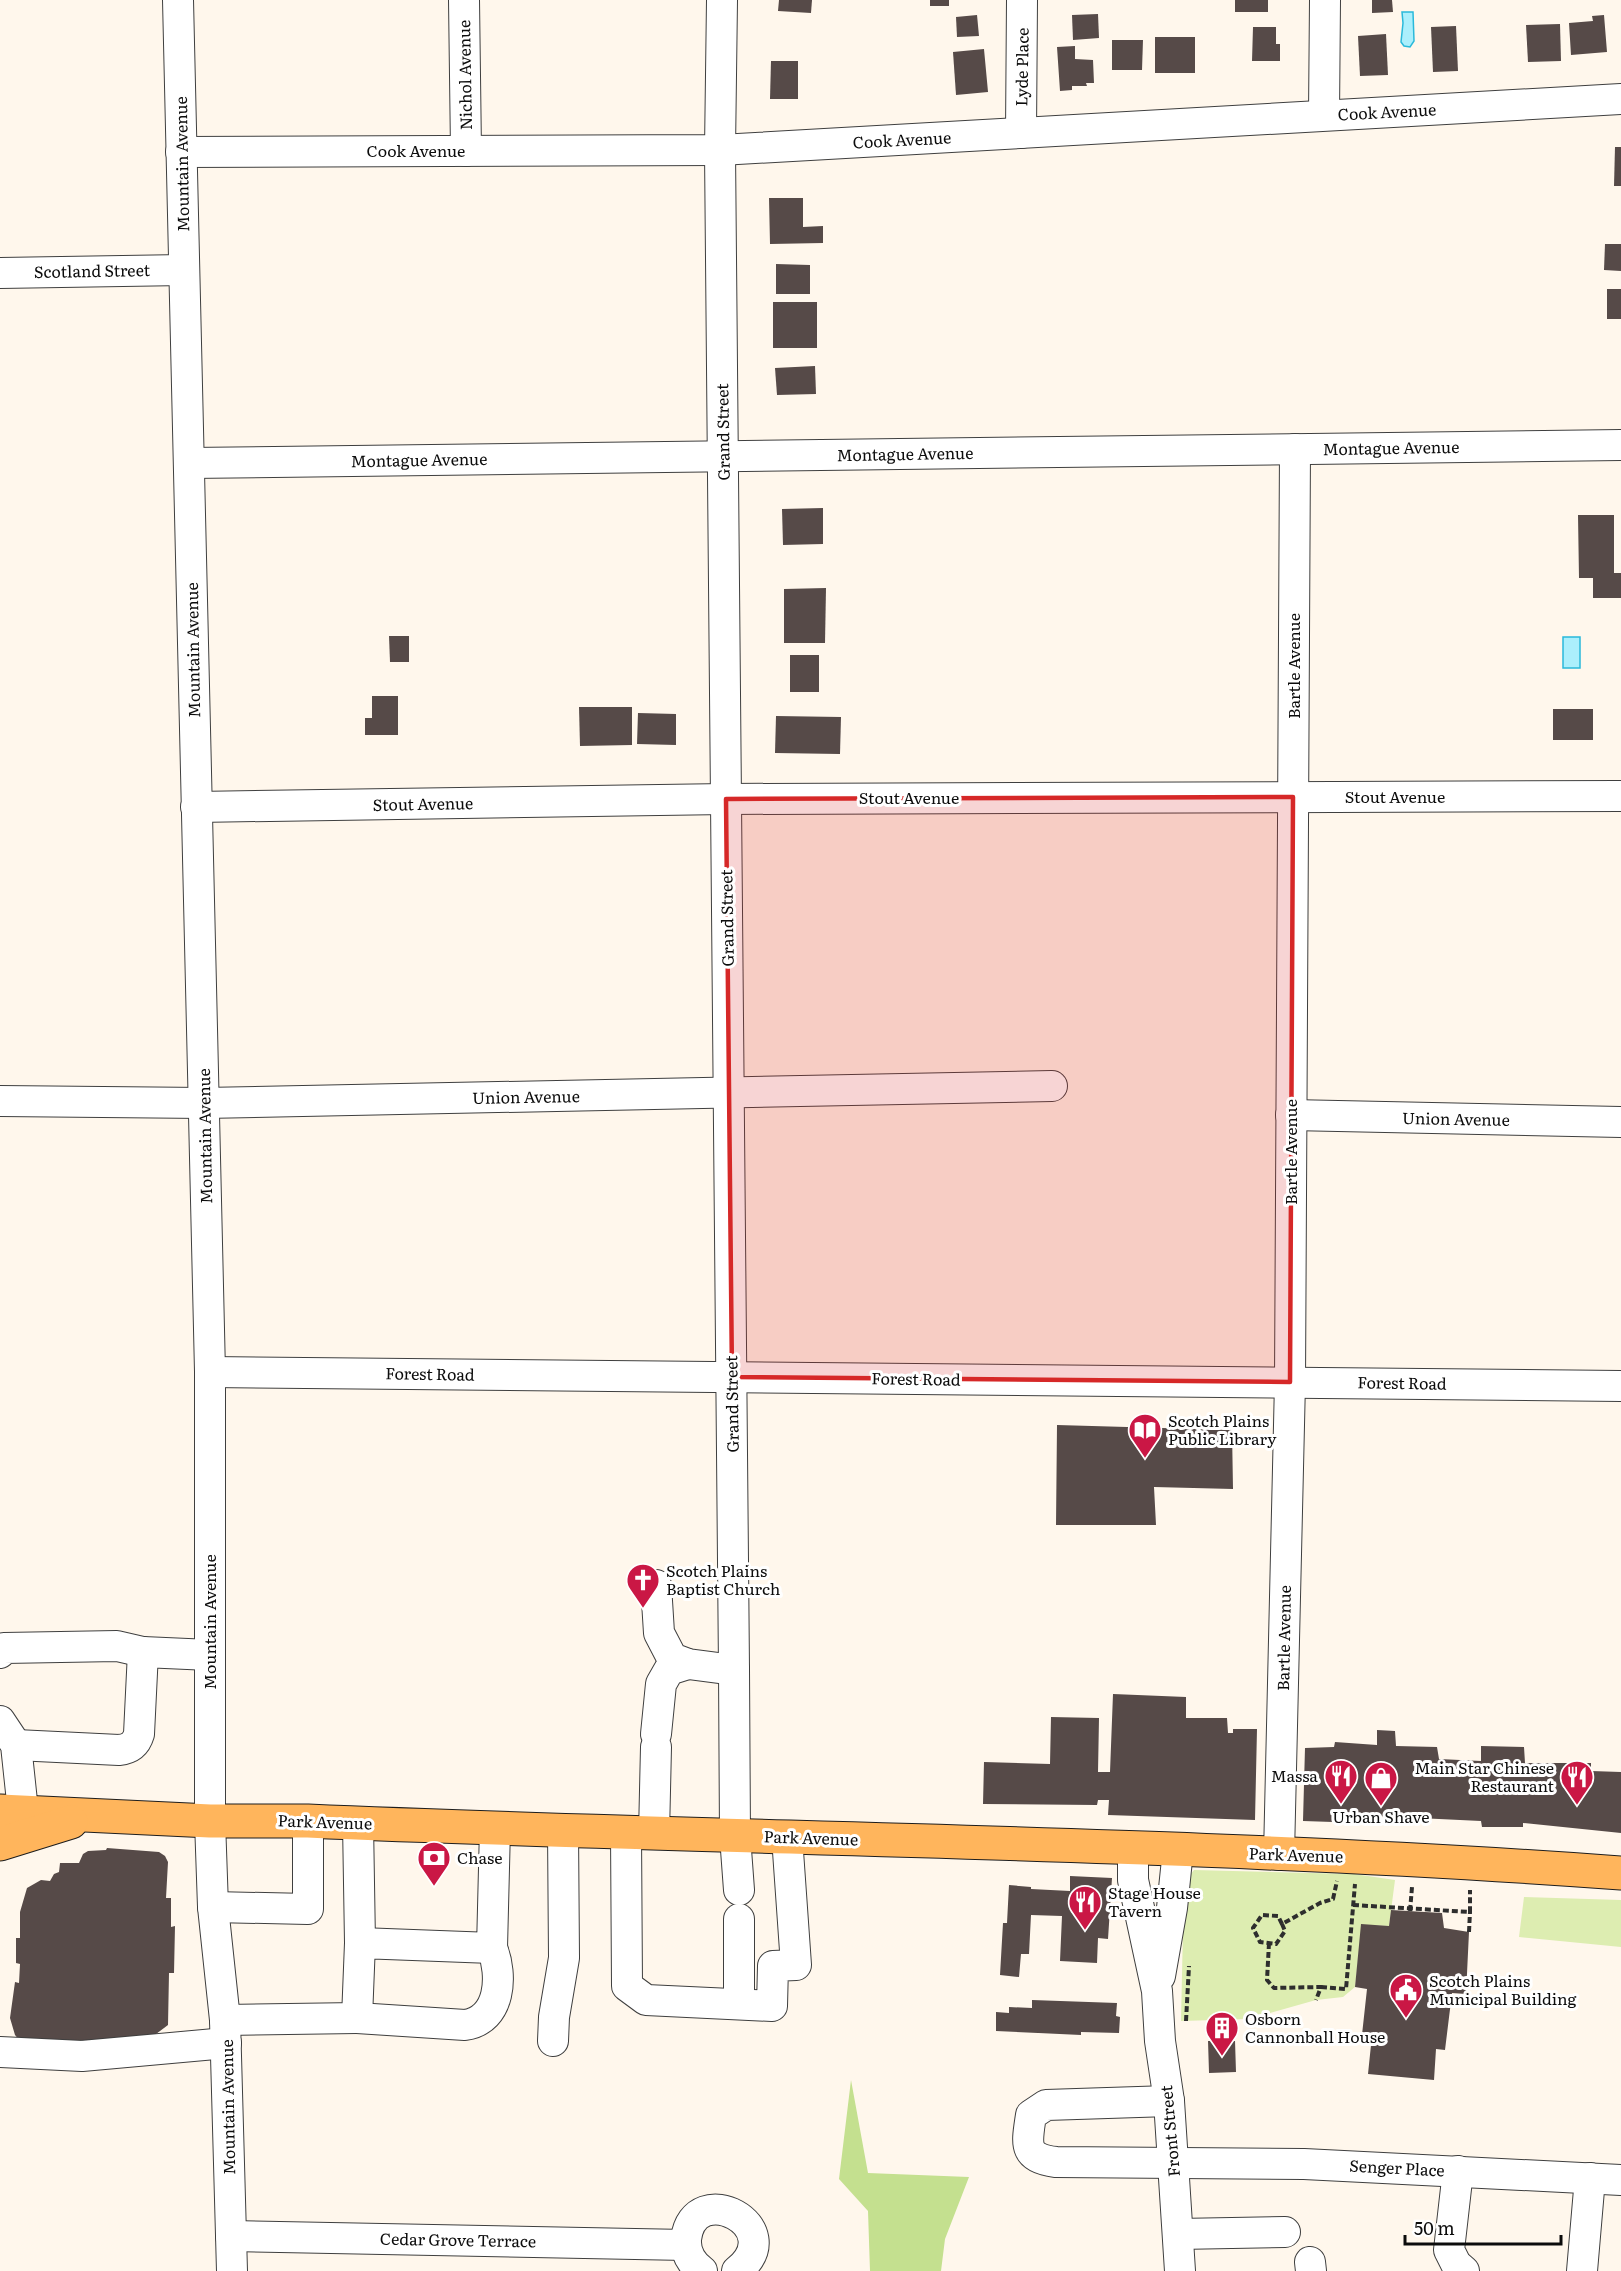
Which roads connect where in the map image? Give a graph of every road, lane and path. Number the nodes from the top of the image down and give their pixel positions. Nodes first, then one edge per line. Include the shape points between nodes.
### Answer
1 (178, 0) edge
2 (464, 0) edge
3 (722, 0) edge
4 (1022, 0) edge
5 (1325, 0) edge
6 (1621, 99) edge
7 (1324, 116) junction
8 (1021, 133) junction
9 (720, 150) junction
10 (466, 151) junction
11 (182, 152) junction
12 (184, 270) junction
13 (0, 273) edge
14 (1621, 445) edge
15 (1295, 449) junction
16 (723, 456) junction
17 (189, 463) junction
18 (1621, 796) edge
19 (1293, 797) junction
20 (726, 799) junction
21 (196, 807) junction
22 (1052, 1086) dead end
23 (729, 1092) junction
24 (0, 1101) edge
25 (204, 1103) junction
26 (1291, 1115) junction
27 (1621, 1122) edge
28 (210, 1372) junction
29 (732, 1377) junction
30 (1290, 1382) junction
31 (1621, 1386) edge
32 (656, 1585) dead end
33 (143, 1652) junction
34 (0, 1653) edge
35 (210, 1655) junction
36 (688, 1664) junction
37 (734, 1671) junction
38 (0, 1721) edge
39 (16, 1745) junction
40 (0, 1782) edge
41 (12, 1811) edge
42 (98, 1814) junction
43 (210, 1821) junction
44 (308, 1821) junction
45 (358, 1823) junction
46 (495, 1828) junction
47 (563, 1830) junction
48 (640, 1833) junction
49 (735, 1836) junction
50 (787, 1837) junction
51 (0, 1844) edge
52 (1133, 1848) junction
53 (1178, 1850) junction
54 (1279, 1855) junction
55 (1621, 1873) edge
56 (1329, 1880) dead end
57 (1337, 1880) junction
58 (1401, 1885) dead end
59 (1412, 1886) junction
60 (1424, 1887) dead end
61 (1459, 1889) dead end
62 (739, 1890) dead end
63 (1470, 1890) junction
64 (1479, 1891) dead end
65 (1353, 1905) junction
66 (213, 1907) junction
67 (1410, 1909) junction
68 (1470, 1912) junction
69 (740, 1919) dead end
70 (1282, 1924) junction
71 (1469, 1932) dead end
72 (360, 1943) junction
73 (1269, 1943) junction
74 (492, 1948) junction
75 (1189, 1963) dead end
76 (1321, 1987) junction
77 (1157, 1991) junction
78 (1316, 2000) dead end
79 (739, 2004) junction
80 (357, 2019) junction
81 (1186, 2021) dead end
82 (226, 2031) junction
83 (553, 2042) dead end
84 (0, 2052) edge
85 (1169, 2102) junction
86 (1173, 2163) junction
87 (1458, 2171) junction
88 (1590, 2178) junction
89 (1621, 2180) edge
90 (1285, 2232) dead end
91 (1178, 2234) junction
92 (231, 2236) junction
93 (686, 2245) junction
94 (232, 2271) edge
95 (702, 2271) edge
96 (737, 2271) edge
97 (1180, 2271) edge
98 (1464, 2271) edge
99 (1582, 2271) edge

1 - 11 street, Mountain Avenue
2 - 10 street, Nichol Avenue
3 - 9 street, Grand Street
4 - 8 street, Lyde Place
5 - 7 street
6 - 7 street, Cook Avenue
7 - 8 street, Cook Avenue
8 - 9 street, Cook Avenue
9 - 10 street, Cook Avenue
9 - 16 street, Grand Street
10 - 11 street, Cook Avenue
11 - 12 street, Mountain Avenue
12 - 13 street, Scotland Street
12 - 17 street, Mountain Avenue
14 - 15 street, Montague Avenue
15 - 16 street, Montague Avenue
15 - 19 street, Bartle Avenue
16 - 17 street, Montague Avenue
16 - 20 street, Grand Street
17 - 21 street, Mountain Avenue
18 - 19 street, Stout Avenue
19 - 20 street, Stout Avenue
19 - 26 street, Bartle Avenue
20 - 21 street, Stout Avenue
20 - 23 street, Grand Street
21 - 25 street, Mountain Avenue
22 - 23 street, Union Avenue
23 - 25 street, Union Avenue
23 - 29 street, Grand Street
24 - 25 street, Union Avenue
25 - 28 street, Mountain Avenue
26 - 27 street, Union Avenue
26 - 30 street, Bartle Avenue
28 - 29 street, Forest Road
28 - 35 street, Mountain Avenue
29 - 30 street, Forest Road
29 - 37 street, Grand Street
30 - 31 street, Forest Road
30 - 54 street, Bartle Avenue
32 - 36 street via 659,1633 672,1658
33 - 34 street via 117,1646 4,1648
33 - 35 street
33 - 39 street via 139,1734 133,1745 119,1750
35 - 43 street, Mountain Avenue
36 - 37 street
36 - 48 street via 669,1670 661,1684
37 - 49 street, Grand Street
38 - 39 street
39 - 40 street
39 - 41 street
41 - 42 main road, Park Avenue
42 - 43 main road, Park Avenue
42 - 51 main road
43 - 44 main road, Park Avenue
43 - 66 street, Mountain Avenue
44 - 45 main road, Park Avenue
44 - 66 street via 308,1909
45 - 46 main road, Park Avenue
45 - 72 street
46 - 47 main road, Park Avenue
46 - 74 street
47 - 48 main road, Park Avenue
47 - 83 street via 564,1958
48 - 49 main road, Park Avenue
48 - 79 street via 627,1986 646,2000
49 - 50 main road, Park Avenue
49 - 62 street, Grand Street
50 - 52 main road, Park Avenue
50 - 79 street via 796,1965 773,1966 772,2006
52 - 53 main road, Park Avenue
52 - 77 street, Front Street via 1133,1880
53 - 54 main road, Park Avenue
53 - 77 street, Front Street
54 - 55 main road, Park Avenue via 1455,1861
56 - 57 path
57 - 65 path via 1355,1882
57 - 70 path via 1333,1899
58 - 59 path
59 - 60 path
59 - 67 path
61 - 63 path
63 - 64 path
63 - 68 path
65 - 67 path
65 - 76 path via 1346,1989
66 - 82 street, Mountain Avenue
67 - 68 path
68 - 71 path
69 - 79 street
70 - 73 path via 1285,1931 1276,1944
70 - 73 path via 1278,1916 1262,1915 1253,1928 1260,1942
72 - 74 street
72 - 80 street
73 - 76 path via 1268,1980 1274,1988
74 - 80 street via 498,1963 494,2001 490,2012 480,2021 465,2025
75 - 81 path
76 - 78 path
77 - 85 street, Front Street
80 - 82 street
82 - 84 street via 82,2056
82 - 92 street, Mountain Avenue
85 - 86 street, Front Street
85 - 86 street, Senger Place via 1046,2104 1031,2115 1027,2146 1042,2160 1056,2162
86 - 87 street, Senger Place
86 - 91 street, Front Street
87 - 88 street, Senger Place
87 - 98 street via 1449,2250
88 - 89 street, Senger Place
88 - 99 street
90 - 91 street
91 - 97 street, Front Street
92 - 93 street, Cedar Grove Terrace
92 - 94 street, Mountain Avenue
93 - 95 street via 688,2256
93 - 96 street via 692,2223 700,2215 710,2210 732,2211 748,2225 753,2246

